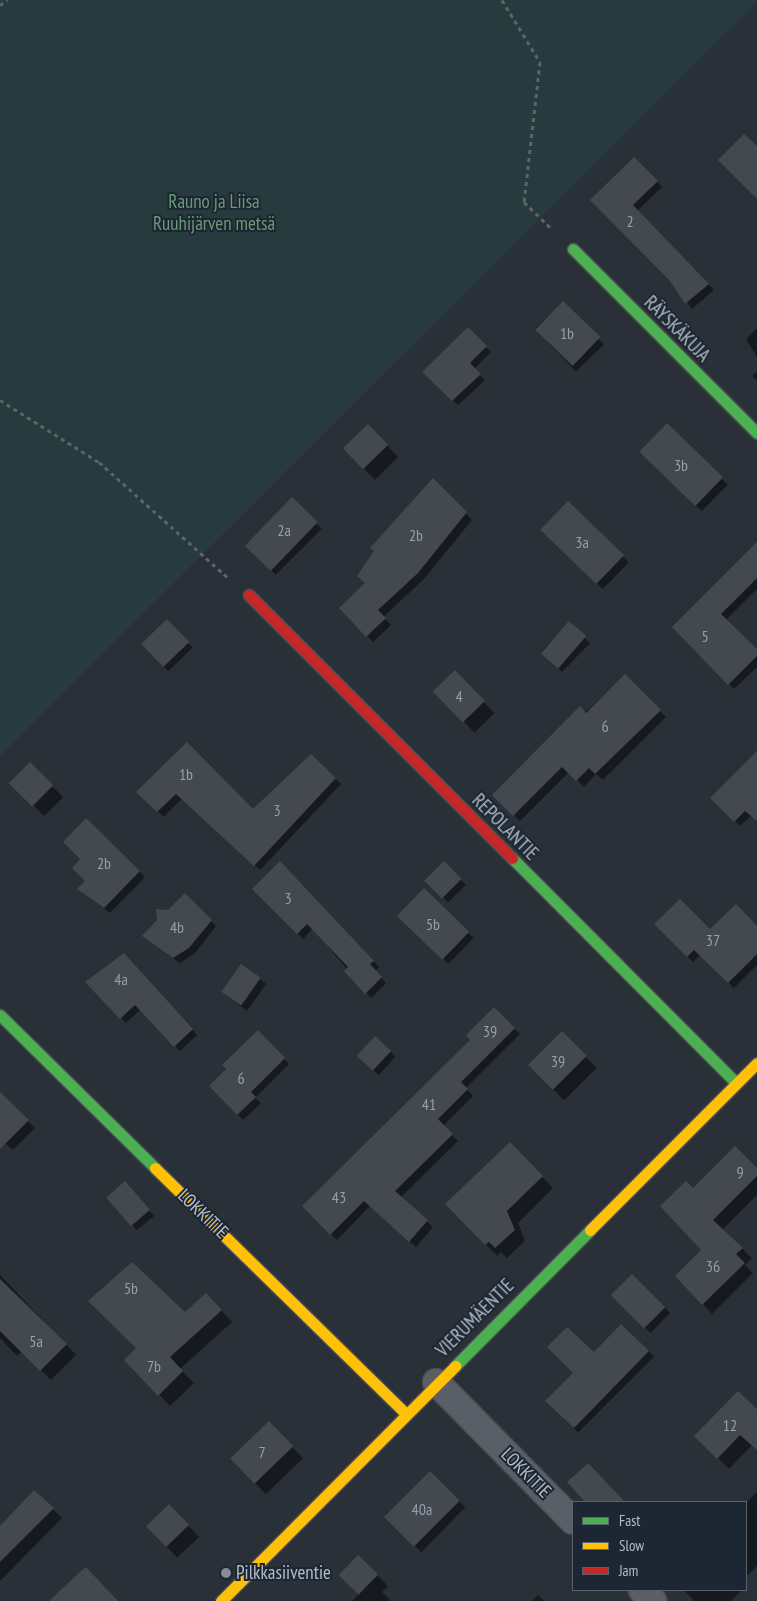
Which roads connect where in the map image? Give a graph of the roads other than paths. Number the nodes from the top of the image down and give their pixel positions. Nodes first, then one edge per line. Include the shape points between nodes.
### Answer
1 (573, 249) road end
2 (757, 433) edge
3 (249, 595) road end
4 (0, 1015) edge
5 (757, 1063) edge
6 (736, 1083) junction
7 (436, 1382) junction
8 (406, 1414) junction
9 (572, 1520) edge
10 (643, 1591) edge
11 (221, 1601) edge
12 (653, 1601) edge

1 - 2 street, RÄYSKÄKUJA
3 - 6 street, REPOLANTIE
4 - 8 street, LOKKITIE
5 - 6 street, VIERUMÄENTIE
6 - 7 street, VIERUMÄENTIE
7 - 8 street, VIERUMÄENTIE
7 - 9 street, LOKKITIE
8 - 11 street, VIERUMÄENTIE
10 - 12 street

